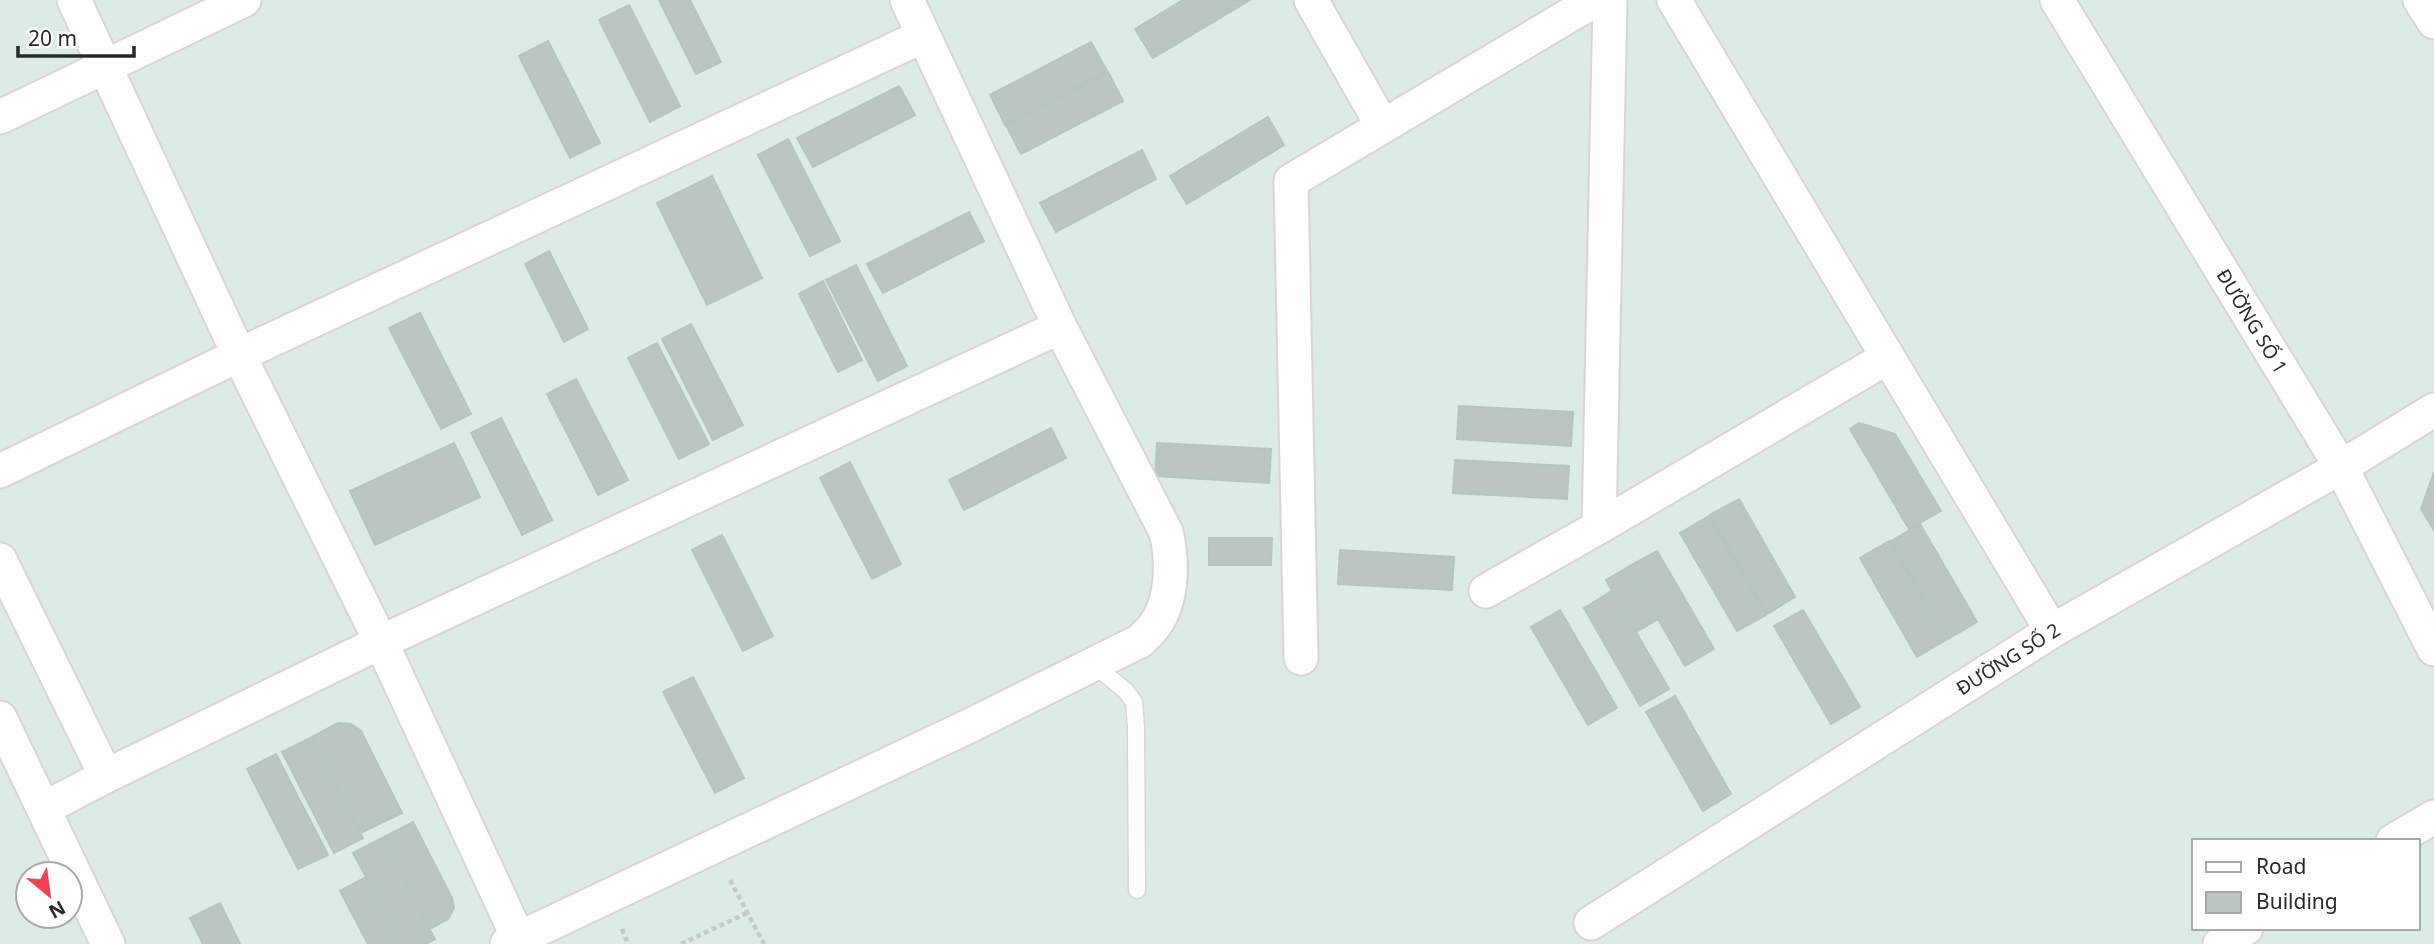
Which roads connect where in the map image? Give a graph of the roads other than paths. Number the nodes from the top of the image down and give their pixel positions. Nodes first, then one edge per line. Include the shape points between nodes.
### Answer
1 (74, 0) edge
2 (243, 0) edge
3 (907, 0) edge
4 (1311, 0) edge
5 (1595, 0) edge
6 (1610, 0) edge
7 (1674, 0) edge
8 (2057, 0) edge
9 (2420, 0) edge
10 (2434, 22) edge
11 (923, 36) junction
12 (104, 65) junction
13 (0, 117) edge
14 (1382, 125) junction
15 (1060, 327) junction
16 (239, 355) junction
17 (1888, 357) junction
18 (2434, 411) edge
19 (2341, 467) junction
20 (0, 471) edge
21 (1599, 527) junction
22 (0, 560) edge
23 (1486, 591) dead end
24 (2052, 631) junction
25 (381, 642) junction
26 (2434, 649) edge
27 (1301, 658) dead end
28 (1093, 664) junction
29 (0, 718) edge
30 (106, 776) junction
31 (45, 808) junction
32 (2434, 817) edge
33 (2396, 839) edge
34 (1137, 890) dead end
35 (1591, 923) dead end
36 (2243, 930) edge
37 (516, 942) edge
38 (108, 944) edge
39 (2220, 944) edge

1 - 12 street
2 - 12 street
3 - 11 street
4 - 14 street
5 - 14 street
6 - 21 street
7 - 17 street
8 - 19 street, ĐƯỜNG SỐ 1
9 - 10 street
11 - 15 street
11 - 16 street
12 - 13 street
12 - 16 street
14 - 27 street via 1291,181
15 - 25 street
15 - 28 street via 1166,532 1170,548 1165,603 1156,624 1140,641
16 - 20 street
16 - 25 street
17 - 21 street
17 - 24 street
18 - 19 street, ĐƯỜNG SỐ 2
19 - 24 street, ĐƯỜNG SỐ 2
19 - 26 street, ĐƯỜNG SỐ 1
21 - 23 street
22 - 30 street
24 - 35 street, ĐƯỜNG SỐ 2
25 - 30 street
25 - 37 street
28 - 34 lane via 1134,702
28 - 37 street
29 - 31 street
30 - 31 street
31 - 38 street
32 - 33 street
36 - 39 street

